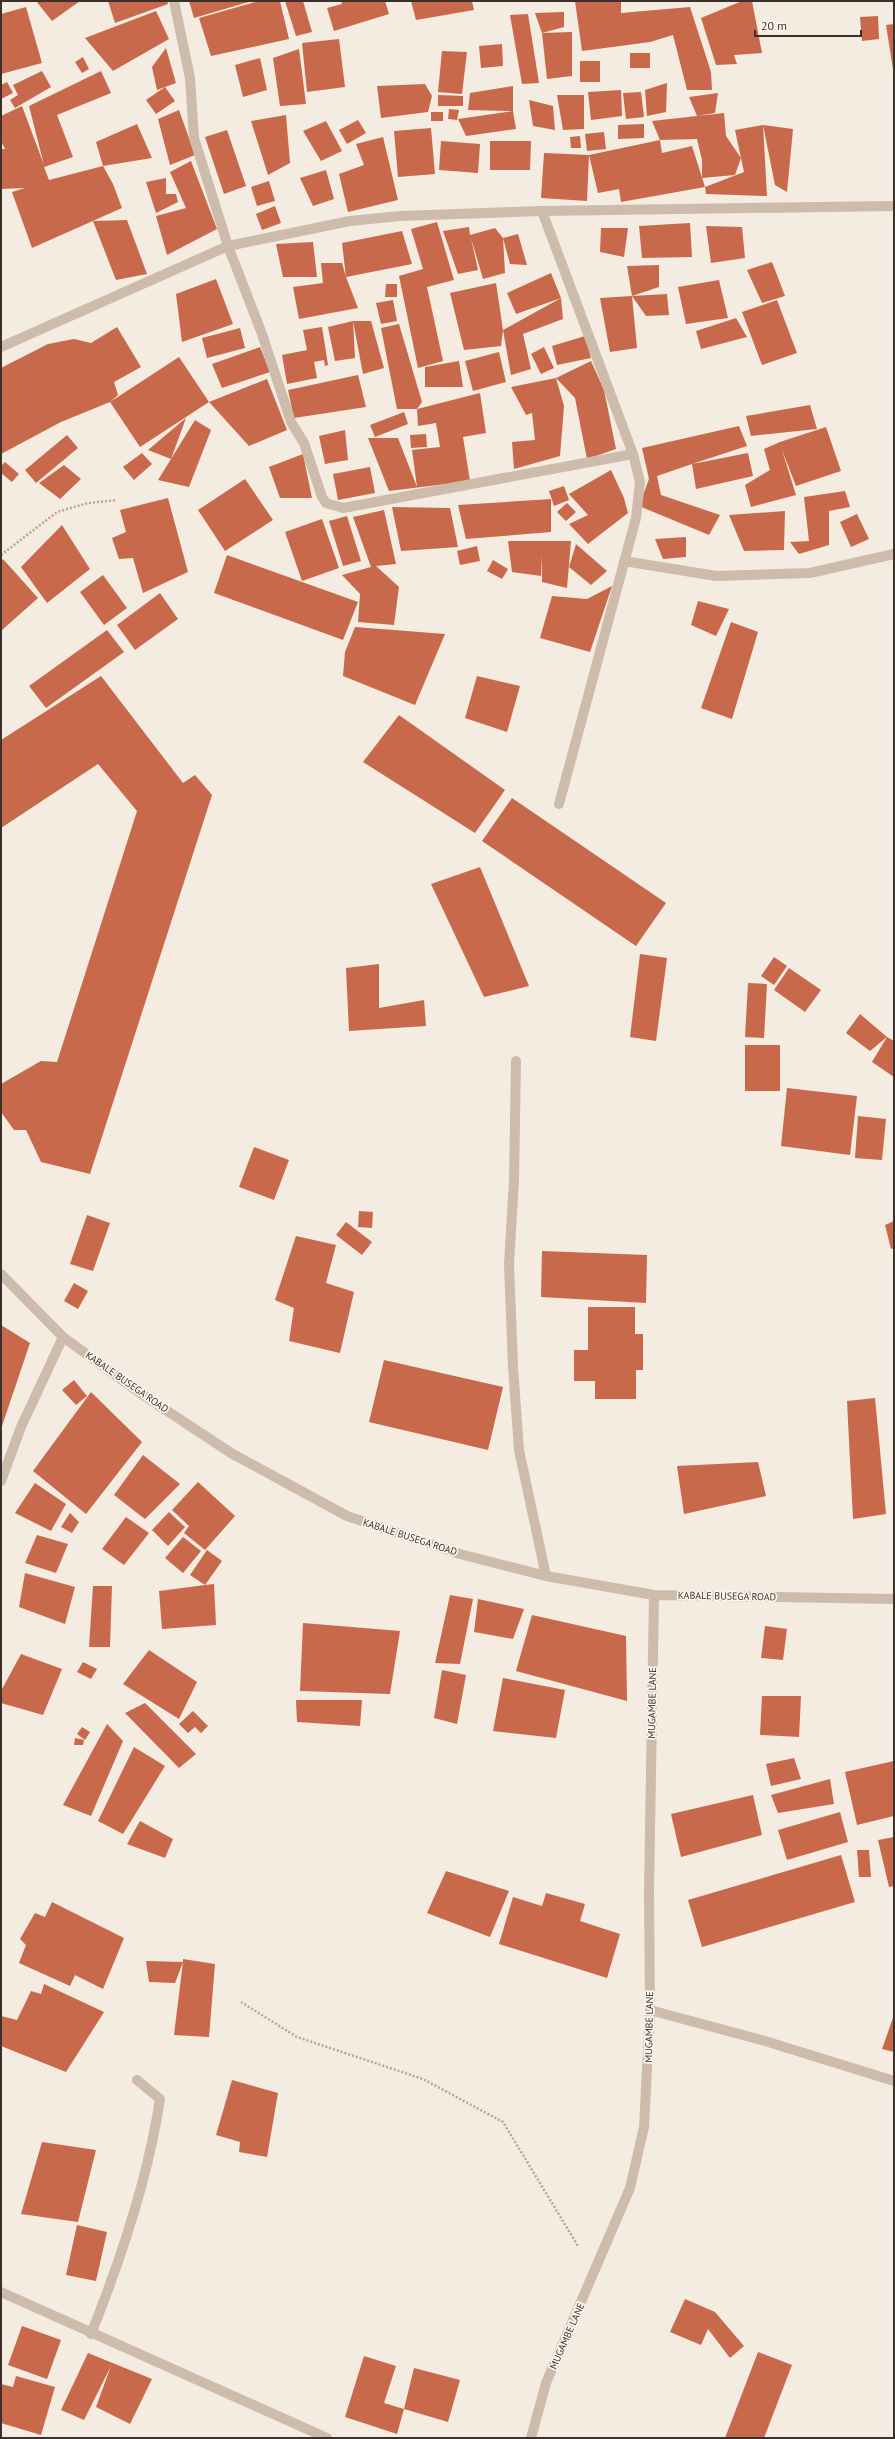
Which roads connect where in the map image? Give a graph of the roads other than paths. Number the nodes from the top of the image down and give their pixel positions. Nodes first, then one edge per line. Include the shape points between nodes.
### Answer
1 (174, 1) edge
2 (894, 206) edge
3 (542, 211) junction
4 (228, 246) junction
5 (1, 347) edge
6 (633, 454) junction
7 (894, 554) edge
8 (624, 561) junction
9 (559, 804) dead end
10 (516, 1061) dead end
11 (1, 1274) edge
12 (63, 1337) junction
13 (1, 1481) edge
14 (546, 1576) junction
15 (654, 1595) junction
16 (894, 1599) edge
17 (650, 2010) junction
18 (137, 2080) dead end
19 (894, 2081) edge
20 (1, 2292) edge
21 (91, 2334) junction
22 (328, 2438) edge
23 (531, 2438) edge

1 - 4 street via 190,78 194,138
2 - 3 street
3 - 4 street via 400,216 350,221
3 - 6 street
4 - 5 street
4 - 6 street via 292,422 304,443 326,503 343,508
6 - 8 street via 640,482 636,518
7 - 8 street via 810,573 716,576
8 - 9 street
10 - 14 street via 514,1182 509,1264 513,1367 519,1450
11 - 12 street, KABALE BUSEGA ROAD
12 - 13 street via 21,1426
12 - 14 street, KABALE BUSEGA ROAD via 231,1453 347,1516 460,1554
14 - 15 street, KABALE BUSEGA ROAD
15 - 16 street, KABALE BUSEGA ROAD
15 - 17 street, MUGAMBE LANE via 649,1891
17 - 19 street via 765,2041
17 - 23 street, MUGAMBE LANE via 644,2126 630,2188 546,2383
18 - 21 street via 160,2099 156,2122 134,2208 106,2298
20 - 21 street
21 - 22 street

